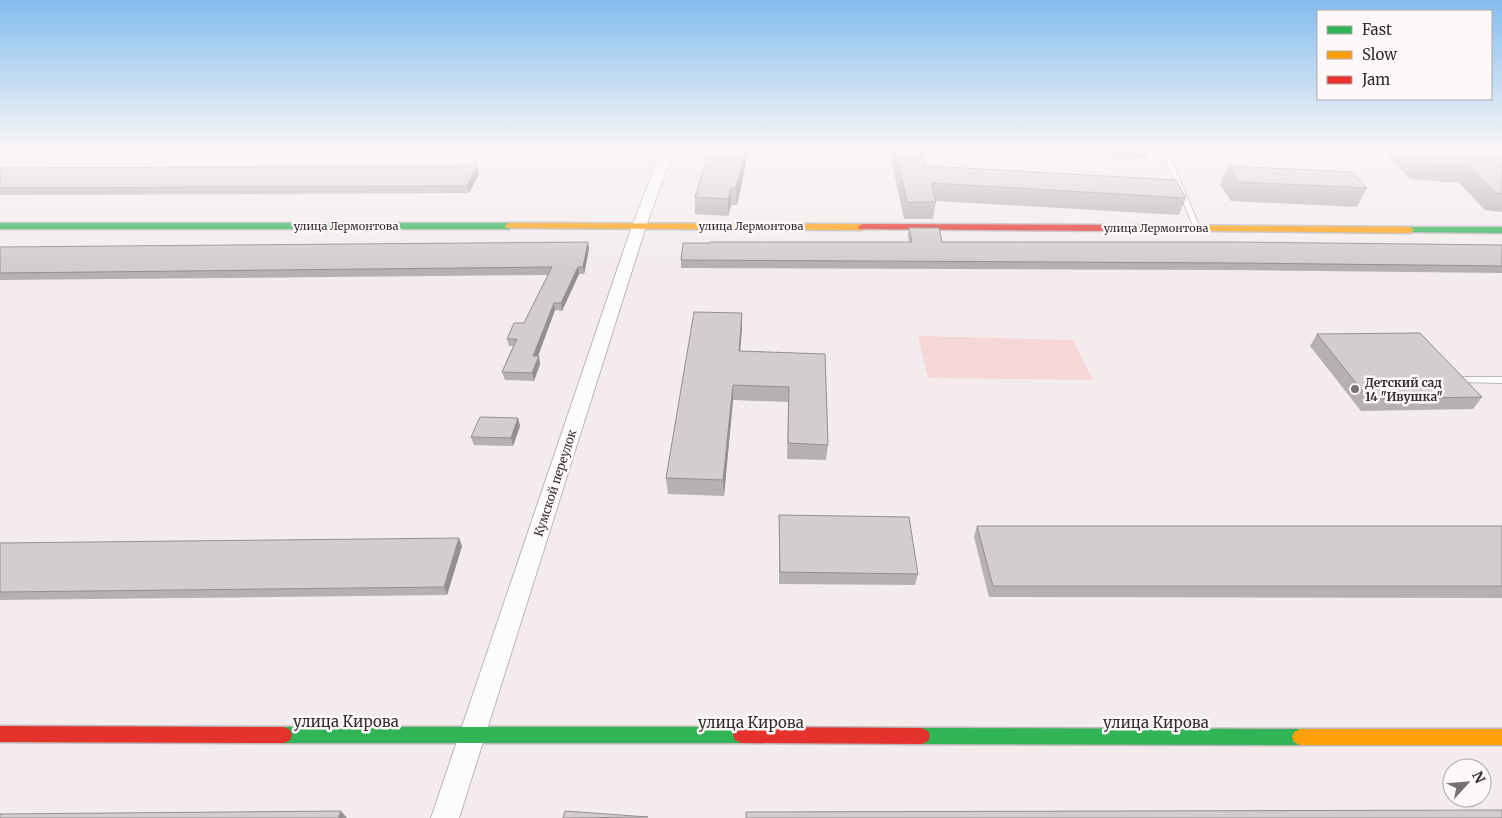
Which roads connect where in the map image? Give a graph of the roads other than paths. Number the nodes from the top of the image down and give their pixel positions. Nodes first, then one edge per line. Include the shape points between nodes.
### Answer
1 (654, 187) edge
2 (1180, 187) edge
3 (0, 226) edge
4 (639, 226) junction
5 (1197, 228) junction
6 (1502, 230) edge
7 (1462, 380) edge
8 (1502, 380) edge
9 (0, 734) edge
10 (472, 737) junction
11 (1502, 737) edge
12 (445, 818) edge

1 - 4 street, Кумской переулок
2 - 5 lane
3 - 4 street, улица Лермонтова
4 - 5 street, улица Лермонтова
4 - 10 street, Кумской переулок
5 - 6 street, улица Лермонтова
7 - 8 lane
9 - 10 street, улица Кирова
10 - 11 street, улица Кирова
10 - 12 street, Кумской переулок

